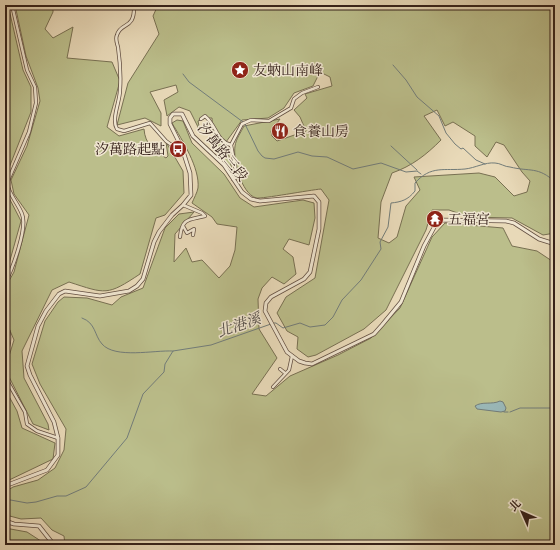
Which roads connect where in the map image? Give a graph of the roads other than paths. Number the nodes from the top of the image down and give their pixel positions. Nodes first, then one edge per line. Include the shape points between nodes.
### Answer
1 (12, 5) edge
2 (134, 5) edge
3 (318, 88) dead end
4 (201, 119) dead end
5 (231, 145) junction
6 (184, 154) junction
7 (233, 179) junction
8 (183, 205) junction
9 (183, 226) junction
10 (193, 235) dead end
11 (180, 237) dead end
12 (555, 244) edge
13 (5, 283) edge
14 (5, 324) edge
15 (292, 356) junction
16 (5, 359) edge
17 (280, 369) dead end
18 (285, 373) junction
19 (5, 377) edge
20 (273, 387) dead end
21 (58, 438) junction
22 (5, 486) edge
23 (5, 521) edge
24 (54, 545) edge

1 - 13 street via 27,70 35,87 36,103 29,132 7,184 10,194 22,212 24,222
2 - 6 street via 134,18 119,31 116,38 120,92 115,127 124,131 150,123 166,141
3 - 5 street via 302,92 294,99 291,108 269,121 246,121
4 - 5 street via 205,116 212,122 221,141
5 - 7 street via 237,177
6 - 7 street, 汐萬路三段 via 170,124 170,118 176,113 182,114 193,136 224,165
6 - 8 street, 汐萬路三段 via 191,195
7 - 15 street, 汐萬路三段 via 242,192 255,200 314,196 318,202 319,229 310,272 304,279 271,297 266,303 265,311 281,344
8 - 9 street via 205,216 193,218
8 - 21 street, 汐萬路三段 via 159,232 143,279 138,286 129,291 100,296 66,291 54,300 38,326 27,366 54,422
9 - 10 street via 187,234 194,229
9 - 11 street
12 - 15 street via 539,239 514,223 506,221 436,222 400,302 374,334 312,364 299,361
14 - 16 street via 10,338
15 - 18 street via 289,370
17 - 18 street
18 - 20 street
19 - 21 street via 25,412 27,424 37,431
21 - 22 street, 汐萬路三段 via 58,455 47,470
23 - 24 street via 39,526

